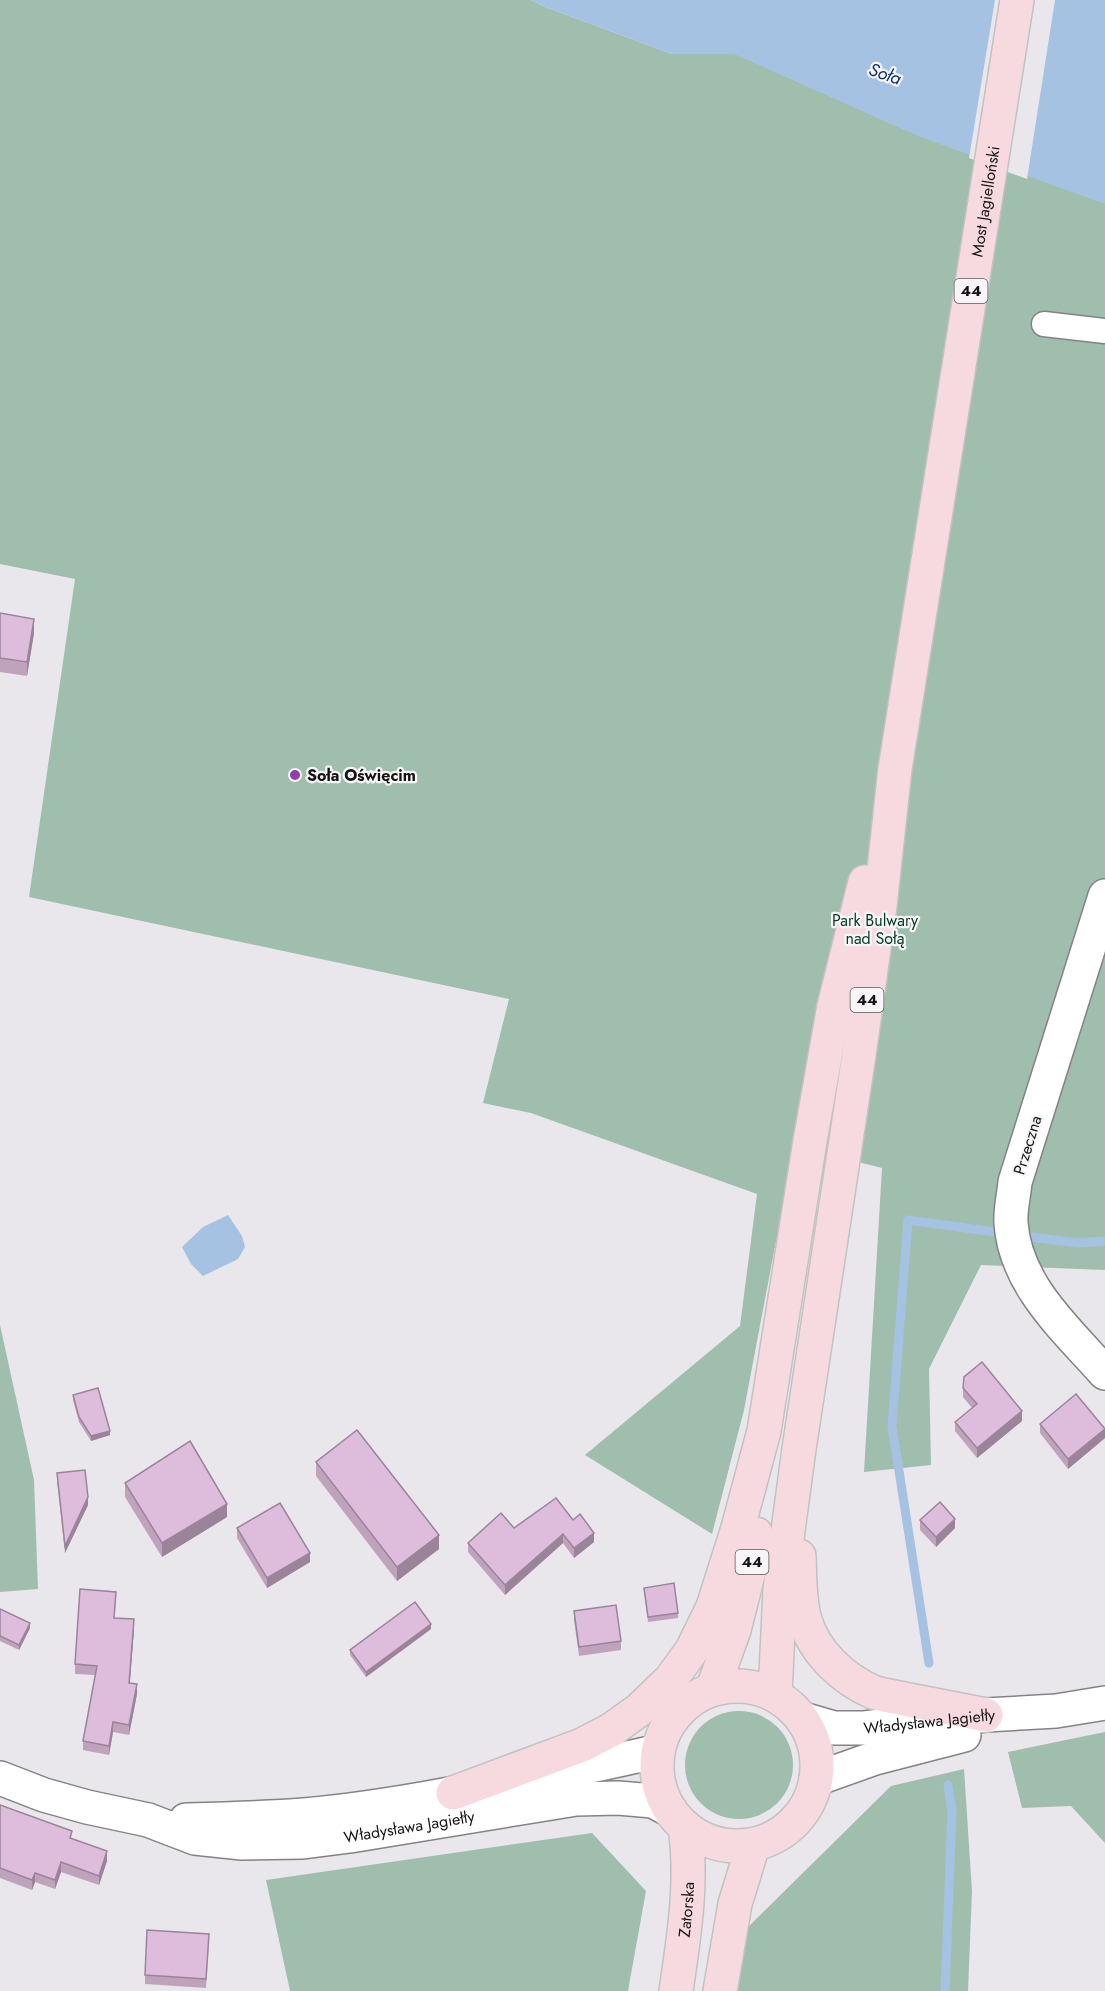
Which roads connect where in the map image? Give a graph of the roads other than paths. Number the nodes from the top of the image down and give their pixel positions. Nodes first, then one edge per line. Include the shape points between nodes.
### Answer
1 (1017, 0) edge
2 (1044, 324) dead end
3 (1105, 331) edge
4 (895, 769) junction
5 (1105, 896) edge
6 (1105, 1373) edge
7 (764, 1431) junction
8 (799, 1449) junction
9 (713, 1688) junction
10 (775, 1695) junction
11 (1105, 1703) edge
12 (1056, 1711) junction
13 (986, 1715) junction
14 (803, 1719) junction
15 (658, 1751) junction
16 (0, 1778) edge
17 (816, 1779) junction
18 (453, 1794) junction
19 (677, 1819) junction
20 (148, 1821) junction
21 (753, 1845) junction
22 (676, 1991) edge
23 (720, 1991) edge

1 - 4 main road, Most Jagielloński / 44
2 - 3 street
4 - 7 main road, 44 via 834,1006
4 - 8 main road, 44 via 880,906
5 - 6 street, Przeczna via 1015,1182 1011,1222 1017,1256 1038,1297
7 - 9 main road, 44 via 752,1563
7 - 18 main road via 713,1607 693,1650 671,1679 611,1730
8 - 10 main road, 44 via 780,1590
8 - 13 main road via 800,1585 805,1620 814,1642 845,1675 876,1693
9 - 10 main road via 755,1687
9 - 15 main road via 677,1712 664,1730
10 - 14 main road
11 - 12 street, Władysława Jagiełły
12 - 13 street, Władysława Jagiełły
12 - 17 street, Władysława Jagiełły via 875,1758
13 - 14 street, Władysława Jagiełły via 864,1728 834,1728
14 - 17 main road via 817,1758
15 - 18 street, Władysława Jagiełły
15 - 19 main road via 660,1792
16 - 20 street, Władysława Jagiełły via 44,1795
17 - 21 main road via 809,1802 795,1822 776,1836
18 - 20 street, Władysława Jagiełły via 306,1815
19 - 20 street, Władysława Jagiełły via 653,1801 576,1799 303,1842 242,1843 195,1838
19 - 21 main road via 705,1840 729,1846
19 - 22 main road, Zatorska via 689,1872
21 - 23 main road via 735,1904

